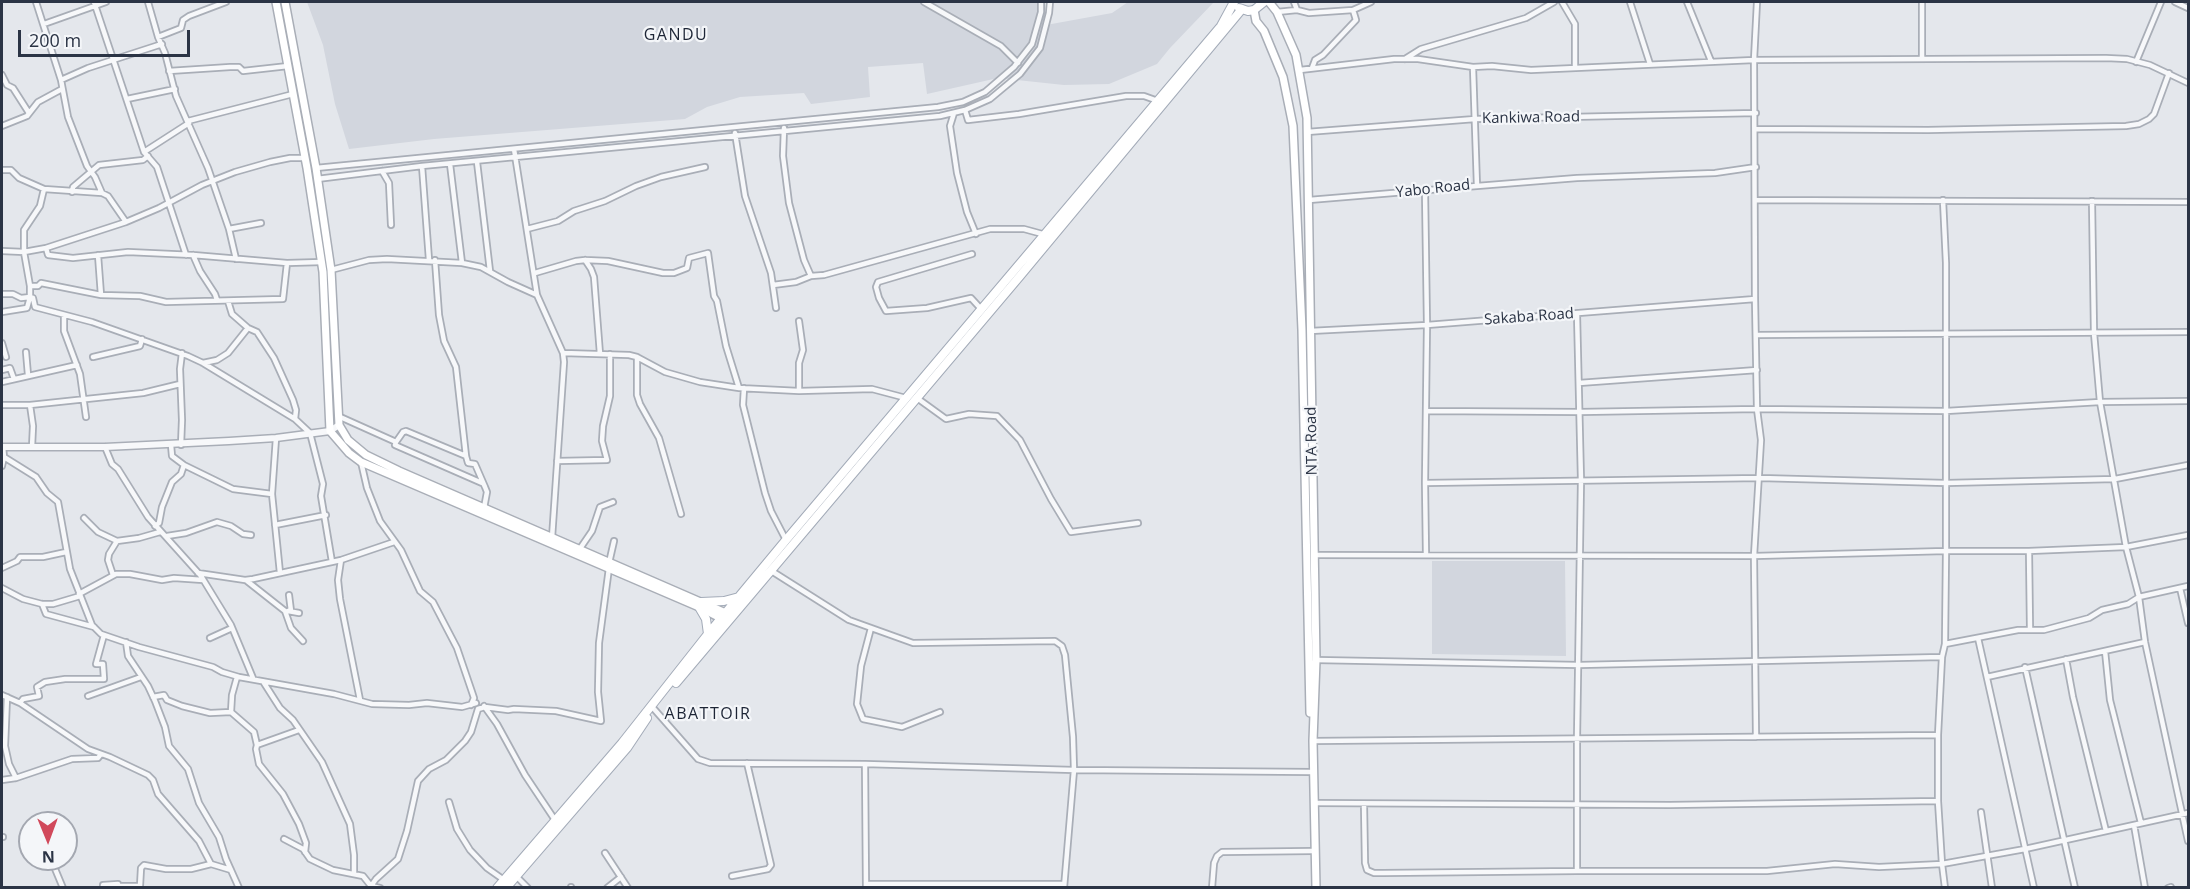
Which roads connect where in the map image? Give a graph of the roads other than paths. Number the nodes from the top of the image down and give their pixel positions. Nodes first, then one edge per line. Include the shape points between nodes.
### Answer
1 (36, 2) edge
2 (106, 2) edge
3 (148, 2) edge
4 (226, 2) edge
5 (276, 2) edge
6 (285, 2) edge
7 (924, 2) edge
8 (1041, 2) edge
9 (1050, 2) edge
10 (1234, 2) edge
11 (1264, 2) edge
12 (1269, 2) edge
13 (1294, 2) edge
14 (1371, 2) edge
15 (1554, 2) edge
16 (1562, 2) edge
17 (1630, 2) edge
18 (1687, 2) edge
19 (1757, 2) edge
20 (1922, 2) edge
21 (2161, 2) edge
22 (2175, 2) edge
23 (94, 4) edge
24 (2188, 8) edge
25 (1242, 9) junction
26 (1254, 10) junction
27 (1297, 10) junction
28 (1353, 10) junction
29 (1277, 12) junction
30 (44, 24) junction
31 (158, 38) junction
32 (162, 44) junction
33 (1406, 59) junction
34 (1922, 59) junction
35 (115, 60) junction
36 (1754, 60) junction
37 (1711, 61) junction
38 (2136, 62) junction
39 (1018, 63) junction
40 (1650, 64) junction
41 (288, 66) junction
42 (1473, 67) junction
43 (1312, 68) junction
44 (1575, 68) junction
45 (1300, 70) junction
46 (169, 71) junction
47 (2169, 73) junction
48 (2, 75) edge
49 (61, 80) junction
50 (2188, 84) edge
51 (62, 89) junction
52 (175, 89) junction
53 (293, 94) junction
54 (128, 99) junction
55 (1158, 101) junction
56 (965, 110) junction
57 (28, 113) junction
58 (954, 113) junction
59 (1756, 113) junction
60 (1475, 119) junction
61 (189, 122) junction
62 (784, 122) junction
63 (2, 126) edge
64 (734, 127) junction
65 (1756, 129) junction
66 (784, 131) junction
67 (1307, 132) junction
68 (735, 136) junction
69 (514, 149) junction
70 (146, 154) junction
71 (305, 158) junction
72 (516, 158) junction
73 (477, 162) junction
74 (450, 164) junction
75 (422, 166) junction
76 (705, 167) dead end
77 (1756, 167) junction
78 (307, 168) junction
79 (316, 168) junction
80 (2, 170) edge
81 (382, 171) junction
82 (90, 172) junction
83 (317, 178) junction
84 (309, 180) junction
85 (211, 181) junction
86 (1477, 186) junction
87 (44, 189) junction
88 (1425, 191) junction
89 (72, 192) junction
90 (102, 193) junction
91 (1309, 200) junction
92 (1756, 200) junction
93 (1942, 200) junction
94 (2092, 201) junction
95 (169, 202) junction
96 (2188, 202) edge
97 (126, 222) junction
98 (261, 223) dead end
99 (391, 225) dead end
100 (229, 229) junction
101 (527, 229) junction
102 (976, 234) junction
103 (1046, 234) junction
104 (46, 248) junction
105 (2, 251) edge
106 (24, 252) junction
107 (972, 254) dead end
108 (98, 255) junction
109 (186, 255) junction
110 (193, 255) junction
111 (236, 259) junction
112 (429, 260) junction
113 (435, 260) junction
114 (585, 260) junction
115 (322, 262) junction
116 (287, 263) junction
117 (462, 263) junction
118 (331, 270) junction
119 (490, 271) junction
120 (535, 273) junction
121 (811, 276) junction
122 (773, 285) junction
123 (30, 286) junction
124 (2, 294) edge
125 (101, 295) junction
126 (537, 295) junction
127 (30, 297) junction
128 (1755, 299) junction
129 (217, 300) junction
130 (228, 301) junction
131 (776, 308) dead end
132 (982, 310) junction
133 (2, 312) edge
134 (1577, 314) junction
135 (64, 315) junction
136 (799, 321) dead end
137 (1427, 325) junction
138 (248, 328) junction
139 (1302, 330) junction
140 (1311, 331) junction
141 (2188, 332) edge
142 (2094, 333) junction
143 (1757, 335) junction
144 (1945, 335) junction
145 (142, 339) junction
146 (2, 343) edge
147 (26, 352) dead end
148 (182, 353) junction
149 (563, 353) junction
150 (600, 354) junction
151 (610, 354) junction
152 (6, 357) dead end
153 (93, 357) dead end
154 (637, 357) junction
155 (203, 363) junction
156 (77, 364) junction
157 (2, 370) edge
158 (1756, 370) junction
159 (28, 375) junction
160 (14, 379) junction
161 (2, 382) edge
162 (1580, 383) junction
163 (180, 384) junction
164 (741, 388) junction
165 (799, 391) junction
166 (906, 398) junction
167 (916, 398) junction
168 (85, 400) junction
169 (2188, 401) edge
170 (2100, 402) junction
171 (2, 405) edge
172 (30, 405) junction
173 (1757, 409) junction
174 (1426, 411) junction
175 (1946, 411) junction
176 (1580, 412) junction
177 (86, 417) dead end
178 (295, 419) junction
179 (339, 421) junction
180 (330, 431) junction
181 (310, 433) junction
182 (276, 438) junction
183 (396, 442) junction
184 (181, 444) junction
185 (171, 445) junction
186 (2, 447) edge
187 (32, 447) junction
188 (105, 447) junction
189 (466, 456) junction
190 (4, 457) junction
191 (557, 461) junction
192 (361, 462) junction
193 (184, 465) junction
194 (2188, 465) edge
195 (2, 466) edge
196 (1760, 478) junction
197 (2115, 479) junction
198 (1581, 480) junction
199 (482, 483) junction
200 (1425, 483) junction
201 (1946, 483) junction
202 (272, 494) junction
203 (613, 502) dead end
204 (484, 508) junction
205 (681, 514) dead end
206 (326, 515) junction
207 (84, 518) dead end
208 (1138, 523) dead end
209 (275, 525) junction
210 (155, 526) junction
211 (160, 532) junction
212 (251, 535) dead end
213 (2188, 535) edge
214 (167, 536) junction
215 (552, 538) junction
216 (786, 540) junction
217 (117, 541) junction
218 (614, 541) dead end
219 (394, 542) junction
220 (2126, 548) junction
221 (579, 550) junction
222 (1946, 551) junction
223 (2029, 551) junction
224 (66, 552) junction
225 (1314, 555) junction
226 (1426, 555) junction
227 (1578, 556) junction
228 (1754, 556) junction
229 (341, 560) junction
230 (332, 562) junction
231 (609, 566) junction
232 (2, 568) edge
233 (770, 570) junction
234 (198, 573) junction
235 (280, 573) junction
236 (113, 575) junction
237 (203, 580) junction
238 (245, 580) junction
239 (2188, 586) edge
240 (2, 588) edge
241 (2180, 588) junction
242 (80, 595) junction
243 (289, 595) dead end
244 (740, 596) junction
245 (2139, 597) junction
246 (42, 604) junction
247 (700, 605) junction
248 (288, 611) junction
249 (299, 613) dead end
250 (727, 617) junction
251 (2188, 623) edge
252 (94, 627) junction
253 (232, 628) junction
254 (871, 628) junction
255 (2030, 629) junction
256 (708, 634) junction
257 (104, 635) junction
258 (210, 638) dead end
259 (1978, 638) junction
260 (303, 641) dead end
261 (126, 642) junction
262 (2145, 642) junction
263 (1945, 644) junction
264 (2105, 651) junction
265 (1942, 657) junction
266 (2066, 659) junction
267 (1316, 660) junction
268 (1754, 662) junction
269 (1579, 665) junction
270 (2025, 667) junction
271 (141, 677) junction
272 (237, 677) junction
273 (1987, 677) junction
274 (253, 678) junction
275 (264, 682) junction
276 (4, 696) edge
277 (88, 696) dead end
278 (153, 697) junction
279 (360, 700) junction
280 (474, 702) junction
281 (20, 703) junction
282 (485, 707) junction
283 (654, 709) junction
284 (231, 712) junction
285 (940, 712) dead end
286 (299, 729) junction
287 (1938, 735) junction
288 (1756, 737) junction
289 (1576, 739) junction
290 (1313, 741) junction
291 (257, 746) junction
292 (100, 754) junction
293 (747, 763) junction
294 (865, 764) junction
295 (1074, 770) junction
296 (1311, 772) junction
297 (16, 778) junction
298 (2, 780) edge
299 (1938, 801) junction
300 (449, 802) dead end
301 (1314, 803) junction
302 (1364, 804) junction
303 (1578, 804) junction
304 (1981, 812) dead end
305 (2186, 813) edge
306 (555, 820) junction
307 (2141, 823) junction
308 (2134, 825) junction
309 (2106, 831) junction
310 (2064, 838) junction
311 (284, 839) dead end
312 (2188, 841) edge
313 (2025, 849) junction
314 (1312, 850) junction
315 (305, 852) junction
316 (605, 853) dead end
317 (1986, 855) junction
318 (211, 864) junction
319 (1942, 864) junction
320 (56, 871) edge
321 (231, 871) junction
322 (1577, 871) junction
323 (354, 873) junction
324 (732, 876) dead end
325 (517, 877) junction
326 (621, 877) junction
327 (505, 884) edge
328 (371, 886) edge
329 (866, 886) edge
330 (1064, 886) edge
331 (63, 888) edge
332 (103, 888) edge
333 (239, 888) edge
334 (381, 888) edge
335 (497, 888) edge
336 (528, 888) edge
337 (607, 888) edge
338 (628, 888) edge
339 (1212, 888) edge
340 (1314, 888) edge
341 (1945, 888) edge
342 (1992, 888) edge
343 (2034, 888) edge
344 (2075, 888) edge
345 (2145, 888) edge

1 - 30 street
2 - 23 street
3 - 31 street
4 - 31 street via 189,16 181,28
5 - 41 main road
6 - 79 main road
7 - 39 street via 1001,46
8 - 39 street via 1032,44
9 - 56 street via 1040,48 1020,74 990,99
10 - 25 main road
10 - 55 main road via 1221,26
11 - 26 main road
12 - 29 main road, NTA Road
13 - 27 street
14 - 28 street
15 - 33 street via 1527,18 1430,46
16 - 44 street via 1575,24
17 - 40 street
18 - 37 street
19 - 36 street
20 - 34 street
21 - 38 street
22 - 24 street
23 - 30 street
23 - 35 street
25 - 26 main road
25 - 167 main road
26 - 139 main road, NTA Road via 1283,77 1293,126
27 - 28 street
27 - 29 street
28 - 43 street via 1356,20 1315,60
29 - 45 main road, NTA Road
30 - 49 street
31 - 32 street
32 - 35 street
32 - 46 street
33 - 42 street
33 - 43 street
34 - 36 street
34 - 38 street via 2108,58
35 - 49 street
35 - 54 street
36 - 37 street
36 - 59 street
37 - 40 street
38 - 47 street
39 - 62 street via 985,92 963,102
40 - 44 street
41 - 46 street via 243,71 237,67
41 - 53 main road
42 - 44 street
42 - 60 street, Yabo Road
43 - 45 street
45 - 67 main road, NTA Road
46 - 52 street
47 - 50 street
47 - 65 street via 2154,114 2139,124 2127,126
48 - 57 street
49 - 51 street
51 - 57 street via 38,102
51 - 82 street via 68,117
52 - 54 street
52 - 61 street
53 - 61 street
53 - 71 main road
54 - 70 street
55 - 56 street via 1126,96 968,120
55 - 103 main road
56 - 58 street
57 - 63 street
58 - 66 street
58 - 102 street via 950,126 957,173
59 - 60 street, Kankiwa Road
59 - 65 street
60 - 67 street, Kankiwa Road
60 - 86 street, Yabo Road
61 - 70 street
61 - 85 street
62 - 64 street
62 - 66 street
64 - 68 street
64 - 69 street
65 - 77 street
66 - 68 street
66 - 121 street via 789,203
67 - 91 main road, NTA Road
68 - 72 street
68 - 122 street via 745,196
69 - 72 street
69 - 79 street
70 - 82 street via 143,160 102,164
70 - 95 street via 158,167
71 - 78 main road
71 - 85 street via 270,162
72 - 73 street
72 - 101 street
73 - 74 street
73 - 119 street
74 - 75 street
74 - 117 street
75 - 81 street
75 - 112 street
76 - 101 street via 661,177 558,221
77 - 86 street
77 - 92 street
78 - 79 street
78 - 84 main road
79 - 83 main road
80 - 87 street via 11,170
81 - 83 street
81 - 99 street via 389,183
82 - 89 street
82 - 90 street
83 - 84 street
83 - 118 main road
84 - 115 main road
85 - 95 street
85 - 100 street
86 - 88 street, Yabo Road
87 - 89 street
87 - 106 street via 40,206 24,230
88 - 91 street, Yabo Road
88 - 137 street
89 - 90 street
90 - 97 street
91 - 140 main road, NTA Road
92 - 93 street
92 - 128 street
93 - 94 street
93 - 144 street
94 - 96 street
94 - 142 street
95 - 97 street
95 - 109 street
97 - 104 street
98 - 100 street
100 - 111 street
101 - 120 street
102 - 103 street via 990,229 1024,228
102 - 121 street
103 - 132 main road
104 - 106 street
104 - 108 street via 48,255 61,257
105 - 106 street
106 - 123 street
107 - 132 street via 878,282 876,287 886,311 927,308 970,298
108 - 109 street
108 - 125 street
109 - 110 street
110 - 111 street
110 - 129 street
111 - 116 street
112 - 113 street
112 - 118 street via 369,260
113 - 117 street
113 - 189 street via 438,315 456,367
114 - 120 street
114 - 150 street via 594,277
114 - 164 street via 674,273 687,268 688,258 708,253 726,346
115 - 116 street
115 - 180 main road
116 - 130 street via 283,299
117 - 119 street
118 - 179 main road
119 - 126 street
120 - 126 street
121 - 122 street
122 - 131 street
123 - 125 street via 41,283
123 - 127 street
124 - 127 street
125 - 129 street via 140,296 166,302
126 - 149 street
127 - 133 street via 27,308
127 - 135 street via 35,307
128 - 134 street, Sakaba Road
128 - 143 street
129 - 130 street
130 - 138 street via 232,314
132 - 166 main road
134 - 137 street, Sakaba Road
134 - 162 street
135 - 145 street
135 - 156 street via 64,331
136 - 165 street via 803,350
137 - 140 street, Sakaba Road
137 - 174 street
138 - 155 street via 228,353
138 - 178 street via 263,339 278,365 293,400
139 - 140 street, Sakaba Road
139 - 296 main road, NTA Road
140 - 225 main road, NTA Road
141 - 142 street
142 - 144 street
142 - 170 street
143 - 144 street
143 - 158 street
144 - 175 street
145 - 148 street
145 - 153 street via 140,346
146 - 152 street
147 - 159 street
148 - 155 street
148 - 163 street
149 - 150 street
149 - 191 street
150 - 151 street
151 - 154 street
151 - 191 street via 610,396 602,441 607,460
154 - 164 street via 665,372
154 - 205 street via 640,404 659,438
155 - 178 street
156 - 159 street
156 - 168 street
157 - 160 street via 10,368
158 - 162 street
158 - 173 street
159 - 160 street
160 - 161 street
162 - 176 street
163 - 168 street via 151,392
163 - 184 street
164 - 165 street
164 - 216 street via 765,493
165 - 166 street via 873,389
166 - 216 main road
167 - 208 street via 946,419 976,414 997,416 1020,440 1071,532
167 - 233 main road
168 - 172 street
168 - 177 street
169 - 170 street
170 - 175 street
170 - 197 street
171 - 172 street
172 - 187 street
173 - 175 street
173 - 176 street
173 - 196 street
174 - 176 street
174 - 200 street
175 - 201 street
176 - 198 street
178 - 181 street
179 - 180 street
179 - 183 street
179 - 204 main road via 348,440 366,455
180 - 181 street
180 - 192 main road
181 - 182 street
181 - 206 street
182 - 184 street
182 - 202 street
183 - 189 street via 406,431
183 - 199 street via 395,445
184 - 185 street
185 - 188 street
185 - 193 street via 172,456
186 - 187 street
186 - 190 street
187 - 188 street
188 - 210 street via 112,464
189 - 199 street via 468,463 475,464
190 - 195 street
190 - 224 street via 36,477 56,500
191 - 215 street
192 - 219 street via 371,501
192 - 231 main road
193 - 202 street via 233,489
193 - 210 street via 172,482
194 - 197 street
196 - 198 street
196 - 201 street
196 - 228 street
197 - 201 street
197 - 220 street
198 - 200 street
198 - 227 street
199 - 204 street via 487,492
200 - 226 street
201 - 222 street
202 - 209 street
203 - 221 street via 600,507 592,531
204 - 215 main road
206 - 209 street
206 - 230 street
207 - 217 street
209 - 235 street
210 - 211 street
211 - 214 street
211 - 217 street
212 - 214 street via 217,522
213 - 220 street
214 - 234 street
215 - 221 main road
216 - 244 main road
217 - 236 street via 108,560
218 - 231 street
219 - 229 street
219 - 280 street via 420,591 433,602 445,624
220 - 223 street
220 - 245 street
221 - 231 main road
222 - 223 street
222 - 228 street
222 - 263 street
223 - 255 street
224 - 232 street via 20,557
224 - 242 street
225 - 226 street
225 - 267 main road, NTA Road
226 - 227 street
227 - 228 street
227 - 269 street
228 - 268 street
229 - 230 street
229 - 279 street via 340,599
230 - 235 street
231 - 247 main road
231 - 282 street via 599,643 601,721 556,711
233 - 250 main road
233 - 254 street via 849,620
234 - 237 street
234 - 238 street
235 - 238 street
236 - 237 street
236 - 242 street
237 - 253 street
238 - 248 street
239 - 241 street
240 - 246 street
241 - 245 street
241 - 251 street
242 - 246 street
242 - 252 street
243 - 248 street
244 - 247 main road
244 - 250 main road
245 - 255 street via 2089,618 2044,630
245 - 262 street
246 - 252 street via 45,614
247 - 250 main road
247 - 256 main road
248 - 249 street
248 - 260 street via 291,628
250 - 256 main road
250 - 283 main road
252 - 257 street
253 - 258 street
253 - 274 street
254 - 285 street via 857,704 863,719 902,727
254 - 295 street via 914,643 1055,641 1065,655
255 - 259 street
256 - 306 main road
257 - 261 street
257 - 281 street via 96,664 103,664 104,679 45,682 37,687 39,696
259 - 263 street
259 - 273 street
261 - 271 street via 128,656
261 - 272 street
262 - 264 street
262 - 305 street
263 - 265 street
264 - 266 street
264 - 307 street via 2110,700
265 - 268 street
265 - 287 street
266 - 270 street
266 - 309 street
267 - 269 street
267 - 290 main road, NTA Road
268 - 269 street
268 - 288 street
269 - 289 street
270 - 273 street
270 - 310 street
271 - 277 street
271 - 278 street
272 - 274 street
272 - 284 street
273 - 313 street
274 - 275 street
275 - 279 street
275 - 286 street via 279,708
276 - 281 street
276 - 297 street via 5,746
278 - 284 street via 164,694 167,700 182,706 210,713
278 - 321 street via 169,746 188,769 199,803 219,837
279 - 280 street via 384,706 427,703 462,707
280 - 282 street
281 - 292 street
282 - 306 street
282 - 328 street via 478,709 465,741 418,781 398,859
283 - 293 street via 698,759 710,763
283 - 325 main road via 627,748
284 - 291 street via 254,732
286 - 291 street
286 - 323 street via 322,762 350,824
287 - 288 street
287 - 299 street
288 - 289 street
289 - 290 street
289 - 303 street
290 - 301 main road, NTA Road
291 - 315 street via 259,764 284,794 306,843
292 - 297 street via 98,758 72,759
292 - 318 street via 153,780 158,794 199,841
293 - 294 street
293 - 324 street via 771,865 768,869
294 - 295 street
294 - 329 street
295 - 296 street
295 - 330 street
296 - 314 main road, NTA Road
297 - 298 street
299 - 303 street
299 - 319 street
300 - 327 street via 457,829 470,850
301 - 302 street
301 - 340 main road, NTA Road
302 - 303 street
302 - 322 street via 1365,862 1367,870 1374,873
303 - 322 street
304 - 317 street
305 - 307 street
305 - 312 street
306 - 327 main road
307 - 308 street
308 - 309 street
308 - 345 street
309 - 310 street
310 - 313 street
310 - 344 street
311 - 315 street
313 - 317 street
313 - 343 street
314 - 339 street via 1222,852 1214,863
314 - 340 main road, NTA Road
315 - 323 street via 310,859 333,870
316 - 326 street
317 - 319 street
317 - 342 street
318 - 321 street
318 - 332 street via 191,869 144,865 140,886
319 - 322 street via 1835,864 1767,871
319 - 341 street
320 - 331 street
321 - 333 street
323 - 328 street via 363,876
325 - 327 main road
325 - 336 street
326 - 337 street
326 - 338 street
327 - 335 main road
328 - 334 street
329 - 330 street

